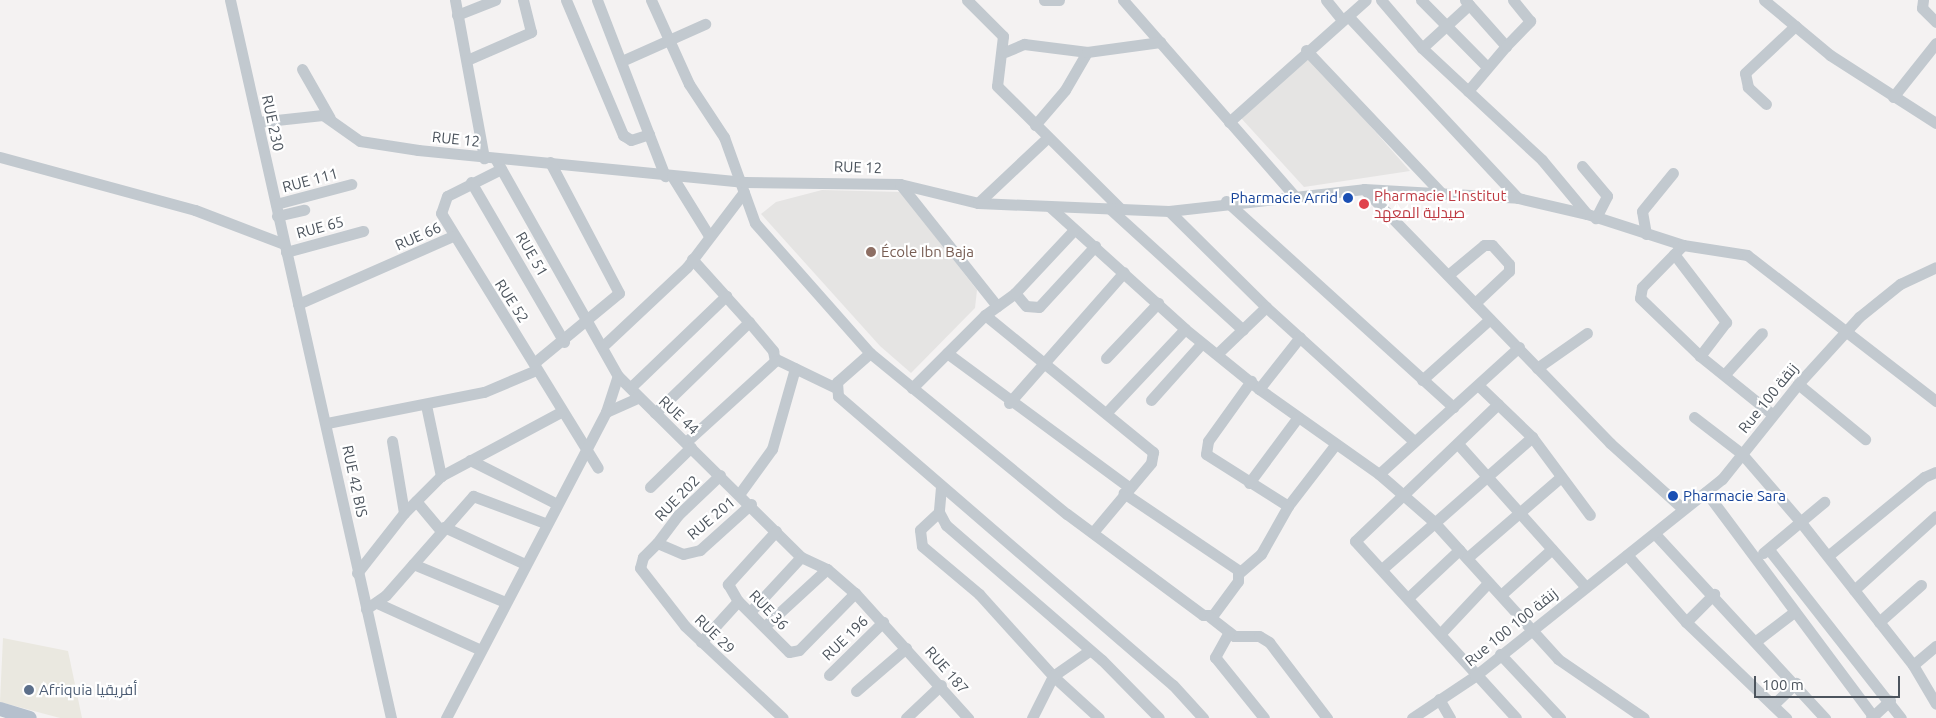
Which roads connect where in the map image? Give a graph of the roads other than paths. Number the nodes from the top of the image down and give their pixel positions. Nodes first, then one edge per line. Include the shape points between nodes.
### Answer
1 (230, 0) edge
2 (455, 0) edge
3 (495, 0) edge
4 (523, 0) edge
5 (566, 0) edge
6 (598, 0) edge
7 (651, 0) edge
8 (967, 0) edge
9 (1044, 0) edge
10 (1059, 0) edge
11 (1124, 0) edge
12 (1326, 0) edge
13 (1366, 0) edge
14 (1381, 0) edge
15 (1420, 0) edge
16 (1513, 0) edge
17 (1764, 0) edge
18 (1923, 0) edge
19 (1467, 2) edge
20 (457, 15) junction
21 (1345, 18) junction
22 (1936, 22) edge
23 (705, 24) dead end
24 (1445, 25) junction
25 (1795, 26) junction
26 (668, 41) junction
27 (1160, 42) junction
28 (1936, 43) edge
29 (1506, 46) junction
30 (1422, 48) junction
31 (1306, 50) junction
32 (1005, 52) junction
33 (1087, 52) junction
34 (467, 60) junction
35 (624, 60) junction
36 (1487, 67) junction
37 (302, 69) dead end
38 (1468, 91) junction
39 (1893, 97) junction
40 (1766, 104) dead end
41 (330, 118) junction
42 (258, 122) junction
43 (1229, 122) junction
44 (1936, 123) edge
45 (1035, 125) junction
46 (649, 134) junction
47 (1048, 137) junction
48 (0, 156) edge
49 (490, 158) junction
50 (550, 162) junction
51 (1582, 166) dead end
52 (500, 170) junction
53 (1672, 173) dead end
54 (668, 176) junction
55 (471, 182) junction
56 (351, 184) dead end
57 (900, 184) junction
58 (744, 187) junction
59 (1364, 189) junction
60 (1294, 194) junction
61 (1442, 194) junction
62 (1518, 198) junction
63 (1226, 201) junction
64 (978, 203) junction
65 (1049, 206) junction
66 (1115, 208) junction
67 (277, 210) junction
68 (304, 210) dead end
69 (1168, 211) junction
70 (1592, 216) junction
71 (1074, 230) junction
72 (363, 231) dead end
73 (708, 234) junction
74 (1646, 234) junction
75 (453, 236) junction
76 (1683, 245) junction
77 (1095, 246) junction
78 (285, 248) junction
79 (1674, 254) junction
80 (692, 259) junction
81 (1936, 267) edge
82 (1124, 272) junction
83 (1448, 275) junction
84 (1015, 293) junction
85 (726, 296) junction
86 (1158, 303) junction
87 (1475, 303) junction
88 (298, 304) junction
89 (997, 306) junction
90 (1266, 307) junction
91 (984, 315) junction
92 (1490, 319) junction
93 (588, 322) junction
94 (749, 322) junction
95 (1185, 329) junction
96 (1243, 330) junction
97 (1848, 331) junction
98 (1587, 333) dead end
99 (1762, 333) dead end
100 (1300, 337) junction
101 (564, 342) junction
102 (1202, 343) junction
103 (603, 346) junction
104 (1519, 347) junction
105 (870, 353) junction
106 (947, 353) junction
107 (1217, 354) junction
108 (1700, 356) junction
109 (1106, 358) dead end
110 (776, 359) junction
111 (1042, 364) junction
112 (535, 366) junction
113 (795, 368) junction
114 (1537, 368) junction
115 (1725, 374) junction
116 (618, 376) junction
117 (1422, 380) junction
118 (1798, 384) junction
119 (1255, 385) junction
120 (1479, 386) junction
121 (631, 387) junction
122 (836, 388) junction
123 (912, 388) junction
124 (638, 398) junction
125 (1151, 400) dead end
126 (1936, 401) edge
127 (1009, 403) junction
128 (1498, 404) junction
129 (426, 405) junction
130 (1453, 407) junction
131 (561, 412) junction
132 (606, 412) junction
133 (1108, 412) junction
134 (655, 413) junction
135 (1772, 414) junction
136 (1298, 417) junction
137 (1694, 417) dead end
138 (327, 423) junction
139 (1532, 438) junction
140 (1864, 439) dead end
141 (392, 441) dead end
142 (1414, 441) junction
143 (1458, 444) junction
144 (689, 445) junction
145 (1335, 445) junction
146 (585, 449) junction
147 (1742, 454) junction
148 (470, 460) junction
149 (598, 468) dead end
150 (1936, 472) edge
151 (1379, 474) junction
152 (720, 475) junction
153 (441, 476) junction
154 (1561, 477) junction
155 (1489, 478) junction
156 (1249, 483) junction
157 (650, 487) dead end
158 (941, 487) junction
159 (1127, 490) junction
160 (1706, 492) junction
161 (740, 493) junction
162 (1401, 494) junction
163 (416, 502) junction
164 (1824, 502) dead end
165 (555, 503) junction
166 (751, 504) junction
167 (1288, 506) junction
168 (1683, 509) junction
169 (939, 512) junction
170 (1520, 512) junction
171 (404, 513) junction
172 (1590, 515) dead end
173 (1936, 516) edge
174 (1799, 520) junction
175 (1433, 521) junction
176 (545, 523) junction
177 (443, 529) junction
178 (776, 531) junction
179 (1094, 532) junction
180 (1655, 534) junction
181 (657, 543) junction
182 (1552, 549) junction
183 (1770, 551) junction
184 (1463, 554) junction
185 (1626, 555) junction
186 (1757, 555) junction
187 (1829, 556) junction
188 (801, 558) junction
189 (413, 564) junction
190 (525, 564) junction
191 (827, 569) junction
192 (1382, 569) junction
193 (357, 573) junction
194 (1239, 573) junction
195 (1488, 583) junction
196 (1922, 585) dead end
197 (1586, 586) junction
198 (1854, 590) junction
199 (855, 594) junction
200 (1502, 594) junction
201 (1714, 594) junction
202 (1409, 597) junction
203 (738, 601) junction
204 (506, 602) junction
205 (377, 603) junction
206 (366, 609) junction
207 (750, 612) junction
208 (1794, 612) junction
209 (1210, 617) junction
210 (883, 622) junction
211 (1686, 622) junction
212 (1879, 622) junction
213 (765, 626) junction
214 (1534, 627) junction
215 (1229, 632) junction
216 (1441, 633) junction
217 (1756, 641) junction
218 (701, 642) junction
219 (904, 646) junction
220 (1936, 646) edge
221 (482, 650) junction
222 (1089, 651) junction
223 (1500, 654) junction
224 (1913, 665) junction
225 (829, 675) dead end
226 (1053, 676) junction
227 (1475, 676) junction
228 (1796, 683) junction
229 (942, 685) junction
230 (856, 691) dead end
231 (1439, 698) junction
232 (1890, 700) junction
233 (1936, 704) edge
234 (1773, 705) junction
235 (0, 709) edge
236 (1640, 717) edge
237 (1872, 717) edge
238 (30, 718) edge
239 (391, 718) edge
240 (446, 718) edge
241 (783, 718) edge
242 (906, 718) edge
243 (968, 718) edge
244 (1032, 718) edge
245 (1099, 718) edge
246 (1158, 718) edge
247 (1203, 718) edge
248 (1264, 718) edge
249 (1327, 718) edge
250 (1412, 718) edge
251 (1450, 718) edge
252 (1516, 718) edge
253 (1560, 718) edge
254 (1786, 718) edge
255 (1825, 718) edge
256 (1901, 718) edge

1 - 42 street, RUE 230
2 - 20 street, RUE 44
3 - 20 street
4 - 34 street via 532,32
5 - 46 street via 623,136 631,140
6 - 35 street
7 - 26 street
8 - 32 street via 1001,32
9 - 10 street
11 - 27 street
12 - 21 street
13 - 21 street
14 - 30 street
15 - 24 street
16 - 29 street via 1530,22
17 - 25 street
18 - 22 street via 1922,8
19 - 24 street
19 - 29 street
20 - 34 street, RUE 44
21 - 31 street
21 - 62 street
23 - 26 street
24 - 30 street
24 - 36 street
25 - 39 street via 1830,56
25 - 40 street via 1746,73 1748,87
26 - 35 street
26 - 58 street via 689,84 724,137
27 - 33 street
27 - 43 street
28 - 39 street
29 - 36 street
30 - 38 street
31 - 43 street
31 - 61 street
32 - 33 street via 1024,44
32 - 45 street via 996,76 997,86
33 - 45 street via 1065,90
34 - 49 street, RUE 44
35 - 46 street
36 - 38 street
37 - 41 street
38 - 70 street via 1542,160
39 - 44 street
41 - 42 street via 315,114
41 - 49 street, RUE 12 via 351,138
42 - 67 street, RUE 230
43 - 60 street
45 - 47 street
46 - 54 street
47 - 64 street
47 - 66 street
48 - 78 street via 195,210
49 - 50 street, RUE 12
49 - 52 street, RUE 44
50 - 54 street, RUE 12
50 - 93 street via 619,289 618,296
51 - 70 street via 1607,196
52 - 55 street, RUE 66
52 - 93 street, RUE 44
53 - 74 street via 1642,211
54 - 58 street, RUE 12
54 - 73 street
55 - 75 street, RUE 66 via 447,196 442,204 441,214
55 - 101 street, RUE 51
56 - 67 street, RUE 111
57 - 58 street, RUE 12
57 - 64 street, RUE 12
57 - 89 street
58 - 73 street
58 - 105 street via 763,233
59 - 60 street, RUE 12
59 - 61 street, RUE 12
59 - 83 street
60 - 63 street, RUE 12
61 - 62 street, RUE 12
62 - 70 street, RUE 12
63 - 69 street, RUE 12
63 - 117 street
64 - 65 street, RUE 12
65 - 66 street, RUE 12
65 - 71 street
66 - 69 street, RUE 12
66 - 96 street
67 - 68 street
67 - 78 street, RUE 230
69 - 90 street
70 - 74 street, RUE 12
71 - 77 street
71 - 84 street
72 - 78 street, RUE 65
73 - 80 street
74 - 76 street, RUE 12
75 - 88 street, RUE 66
75 - 112 street, RUE 52
76 - 79 street
76 - 97 street, RUE 12 via 1748,254
77 - 82 street
77 - 84 street via 1039,306 1026,306
78 - 88 street, RUE 42 BIS
79 - 108 street via 1726,322
79 - 108 street via 1642,287 1640,298
80 - 85 street
80 - 103 street
81 - 97 street, Rue 100 زنقة via 1900,284
82 - 86 street
82 - 111 street
83 - 87 street
83 - 87 street via 1484,245 1492,245 1510,269
84 - 89 street
85 - 94 street
85 - 121 street
86 - 95 street
86 - 109 street
87 - 92 street
88 - 138 street, RUE 42 BIS
89 - 91 street
90 - 96 street
90 - 100 street
91 - 106 street
91 - 111 street
92 - 104 street
92 - 117 street
93 - 101 street
93 - 103 street, RUE 44
94 - 110 street
94 - 134 street
95 - 102 street
95 - 133 street
96 - 107 street
97 - 118 street, Rue 100 زنقة
97 - 126 street, RUE 12
98 - 114 street
99 - 115 street
100 - 119 street
100 - 142 street
101 - 112 street
102 - 107 street
102 - 125 street
103 - 116 street, RUE 44
104 - 114 street
104 - 120 street
105 - 122 street via 853,365
105 - 123 street
106 - 123 street
106 - 127 street
107 - 119 street
108 - 115 street
110 - 113 street
110 - 144 street
111 - 127 street
111 - 133 street
112 - 129 street via 484,392
112 - 131 street, RUE 52
113 - 122 street
113 - 161 street via 772,449
114 - 168 street via 1610,443
115 - 135 street
116 - 121 street, RUE 44
116 - 132 street
117 - 130 street
118 - 135 street, Rue 100 زنقة
118 - 140 street
119 - 136 street
119 - 156 street via 1205,450 1210,458
120 - 128 street
120 - 130 street
121 - 124 street, RUE 44
122 - 158 street via 848,406
123 - 179 street
124 - 132 street
124 - 134 street, RUE 44
127 - 159 street
128 - 139 street
128 - 143 street
129 - 138 street
129 - 153 street
130 - 142 street
131 - 146 street, RUE 52
131 - 148 street
132 - 146 street
133 - 159 street via 1154,452 1150,463
134 - 144 street, RUE 44
135 - 147 street, Rue 100 زنقة
136 - 145 street
136 - 156 street
137 - 147 street
138 - 193 street, RUE 42 BIS
139 - 154 street
139 - 155 street
141 - 171 street
142 - 151 street
143 - 155 street
143 - 162 street
144 - 152 street, RUE 44
144 - 157 street
145 - 151 street
145 - 167 street
146 - 149 street
146 - 165 street
147 - 160 street, Rue 100 زنقة
147 - 174 street
148 - 153 street
148 - 165 street
150 - 187 street via 1924,477
151 - 162 street
152 - 161 street, RUE 44
152 - 181 street, RUE 202 via 678,515
153 - 163 street
154 - 170 street
154 - 172 street
155 - 170 street
155 - 175 street
156 - 167 street
158 - 169 street
158 - 247 street via 1173,685
159 - 179 street
159 - 194 street
160 - 168 street, Rue 100 زنقة
160 - 186 street
161 - 166 street, RUE 44
162 - 175 street
162 - 192 street via 1355,541 1357,549
163 - 171 street
163 - 177 street
164 - 174 street
165 - 176 street
166 - 178 street, RUE 44
166 - 181 street, RUE 201 via 700,550 682,554
167 - 194 street via 1261,554
168 - 180 street, Rue 100 زنقة
169 - 222 street via 946,525
169 - 226 street via 920,530 922,546 979,594
170 - 182 street
170 - 184 street
171 - 193 street
173 - 198 street
174 - 183 street
174 - 187 street
175 - 184 street
175 - 192 street
176 - 177 street via 476,496
176 - 190 street
177 - 189 street
177 - 190 street
178 - 188 street, RUE 44
178 - 203 street, RUE 36 via 728,584
179 - 209 street
180 - 185 street, Rue 100 زنقة
180 - 201 street
181 - 218 street, RUE 29 via 640,561 656,591
182 - 197 street
182 - 200 street
183 - 186 street
183 - 232 street
184 - 195 street
184 - 202 street
185 - 197 street, Rue 100 زنقة 100
185 - 211 street
186 - 208 street
187 - 198 street
188 - 191 street, RUE 44
188 - 207 street
189 - 204 street
189 - 205 street
190 - 204 street
191 - 199 street, RUE 44
191 - 213 street
192 - 202 street
193 - 206 street, RUE 42 BIS
194 - 209 street via 1231,593
195 - 200 street
195 - 216 street
196 - 212 street
197 - 214 street, Rue 100 زنقة 100
198 - 212 street
199 - 210 street, RUE 44
199 - 213 street, RUE 36 via 804,644 789,652
200 - 214 street
201 - 211 street
201 - 217 street
202 - 216 street
203 - 207 street, RUE 36
203 - 218 street
204 - 221 street
205 - 206 street
205 - 221 street
206 - 239 street, RUE 42 BIS
207 - 213 street, RUE 36
208 - 217 street
208 - 237 street
209 - 215 street
210 - 219 street, RUE 44
210 - 225 street, RUE 196
211 - 234 street
212 - 224 street
214 - 223 street, Rue 100 زنقة 100
214 - 236 street via 1558,659
215 - 248 street via 1215,657
215 - 249 street via 1239,638 1259,636 1269,642
216 - 227 street
217 - 228 street
218 - 241 street, RUE 29
219 - 229 street, RUE 187
219 - 230 street
220 - 224 street
221 - 240 street
222 - 226 street
222 - 246 street
223 - 227 street, Rue 100 زنقة 100
223 - 253 street
224 - 233 street
226 - 244 street
226 - 245 street
227 - 231 street, Rue 100 زنقة 100
227 - 252 street
228 - 234 street
228 - 255 street
229 - 242 street
229 - 243 street, RUE 187
231 - 250 street, Rue 100 زنقة 100
231 - 251 street
232 - 237 street
232 - 256 street
234 - 254 street
235 - 238 main road

